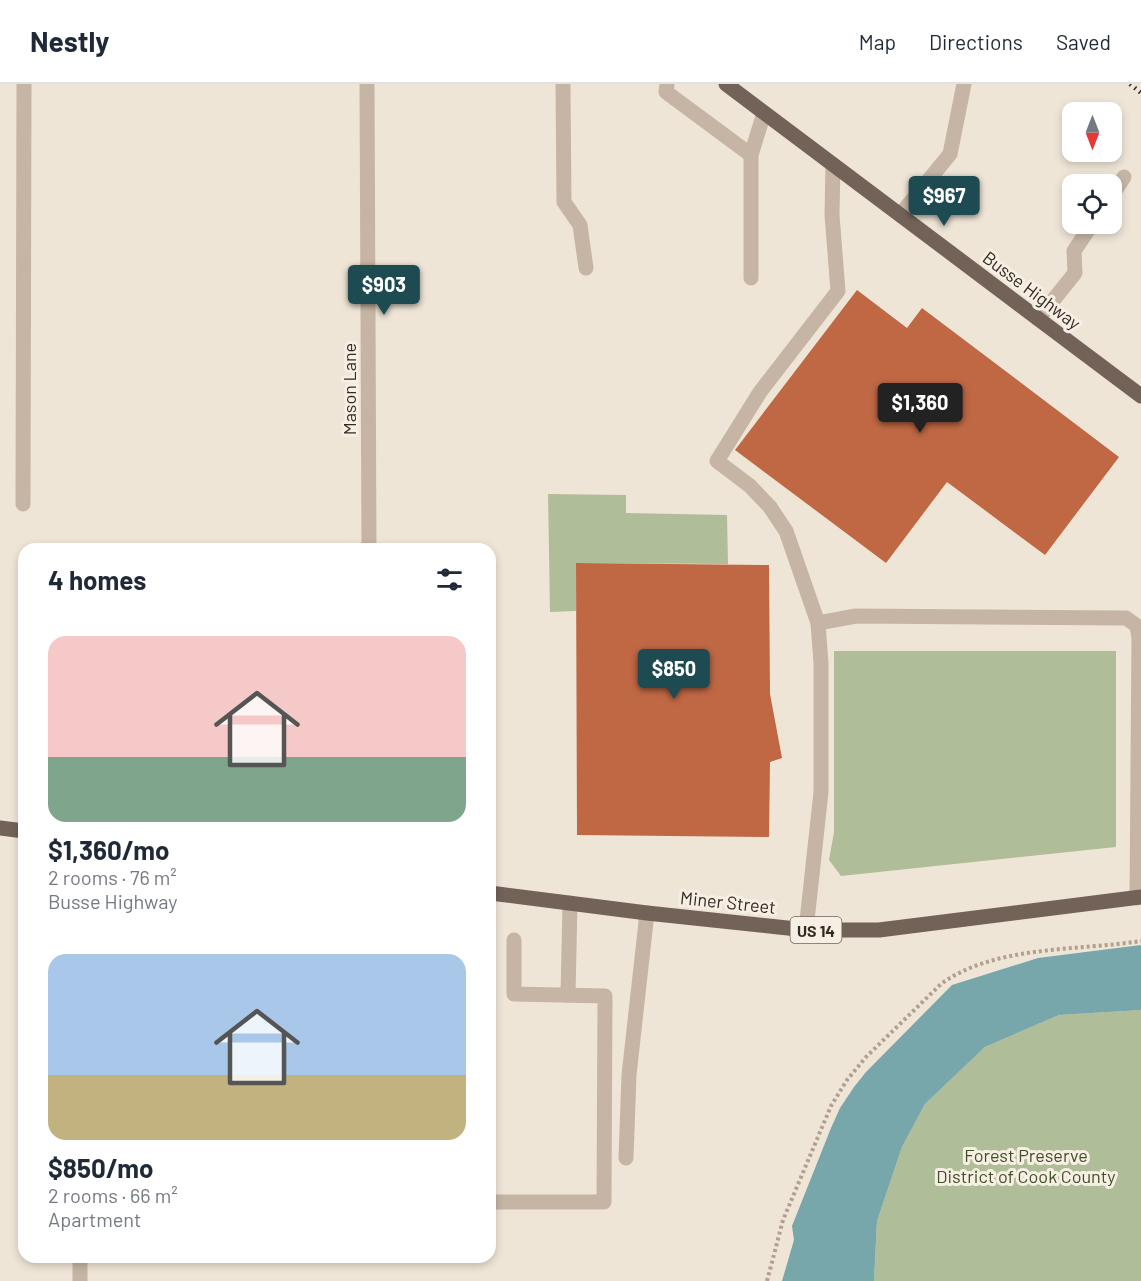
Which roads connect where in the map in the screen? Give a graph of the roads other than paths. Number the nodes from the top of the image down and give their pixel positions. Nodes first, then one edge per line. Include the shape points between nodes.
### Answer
1 (24, 84) edge
2 (367, 84) edge
3 (563, 84) edge
4 (667, 84) edge
5 (726, 84) edge
6 (964, 84) edge
7 (764, 113) junction
8 (751, 155) junction
9 (833, 165) junction
10 (1124, 177) dead end
11 (1122, 180) edge
12 (900, 215) junction
13 (1085, 234) edge
14 (586, 268) dead end
15 (751, 278) dead end
16 (1038, 319) junction
17 (1141, 396) edge
18 (23, 504) dead end
19 (369, 543) edge
20 (818, 623) junction
21 (0, 828) edge
22 (18, 830) edge
23 (496, 894) edge
24 (1139, 898) edge
25 (570, 903) junction
26 (647, 913) junction
27 (807, 930) junction
28 (514, 940) dead end
29 (568, 995) junction
30 (626, 1158) dead end
31 (496, 1202) edge
32 (80, 1263) edge
33 (80, 1281) edge

1 - 18 street
2 - 19 street, Mason Lane
3 - 14 street via 564,202 580,225
4 - 8 street via 666,92
5 - 7 main road, Busse Highway
6 - 12 street via 950,154
7 - 8 street
7 - 9 main road, Busse Highway
8 - 15 street
9 - 12 main road, Busse Highway
9 - 20 street via 838,291 760,392 717,460 757,493 786,531
10 - 11 street
12 - 16 main road, Busse Highway
13 - 16 street via 1074,251 1075,273
16 - 17 main road, Busse Highway
20 - 24 street via 856,616 1126,618 1137,626
20 - 27 street via 821,792
21 - 22 main road
23 - 25 main road, Miner Street / US 14
24 - 27 main road, Miner Street / US 14 via 879,930
25 - 26 main road, Miner Street / US 14
25 - 29 street
26 - 27 main road, Miner Street / US 14
26 - 30 street via 629,1075
28 - 29 street via 514,994
29 - 31 street via 605,996 604,1202
32 - 33 street

